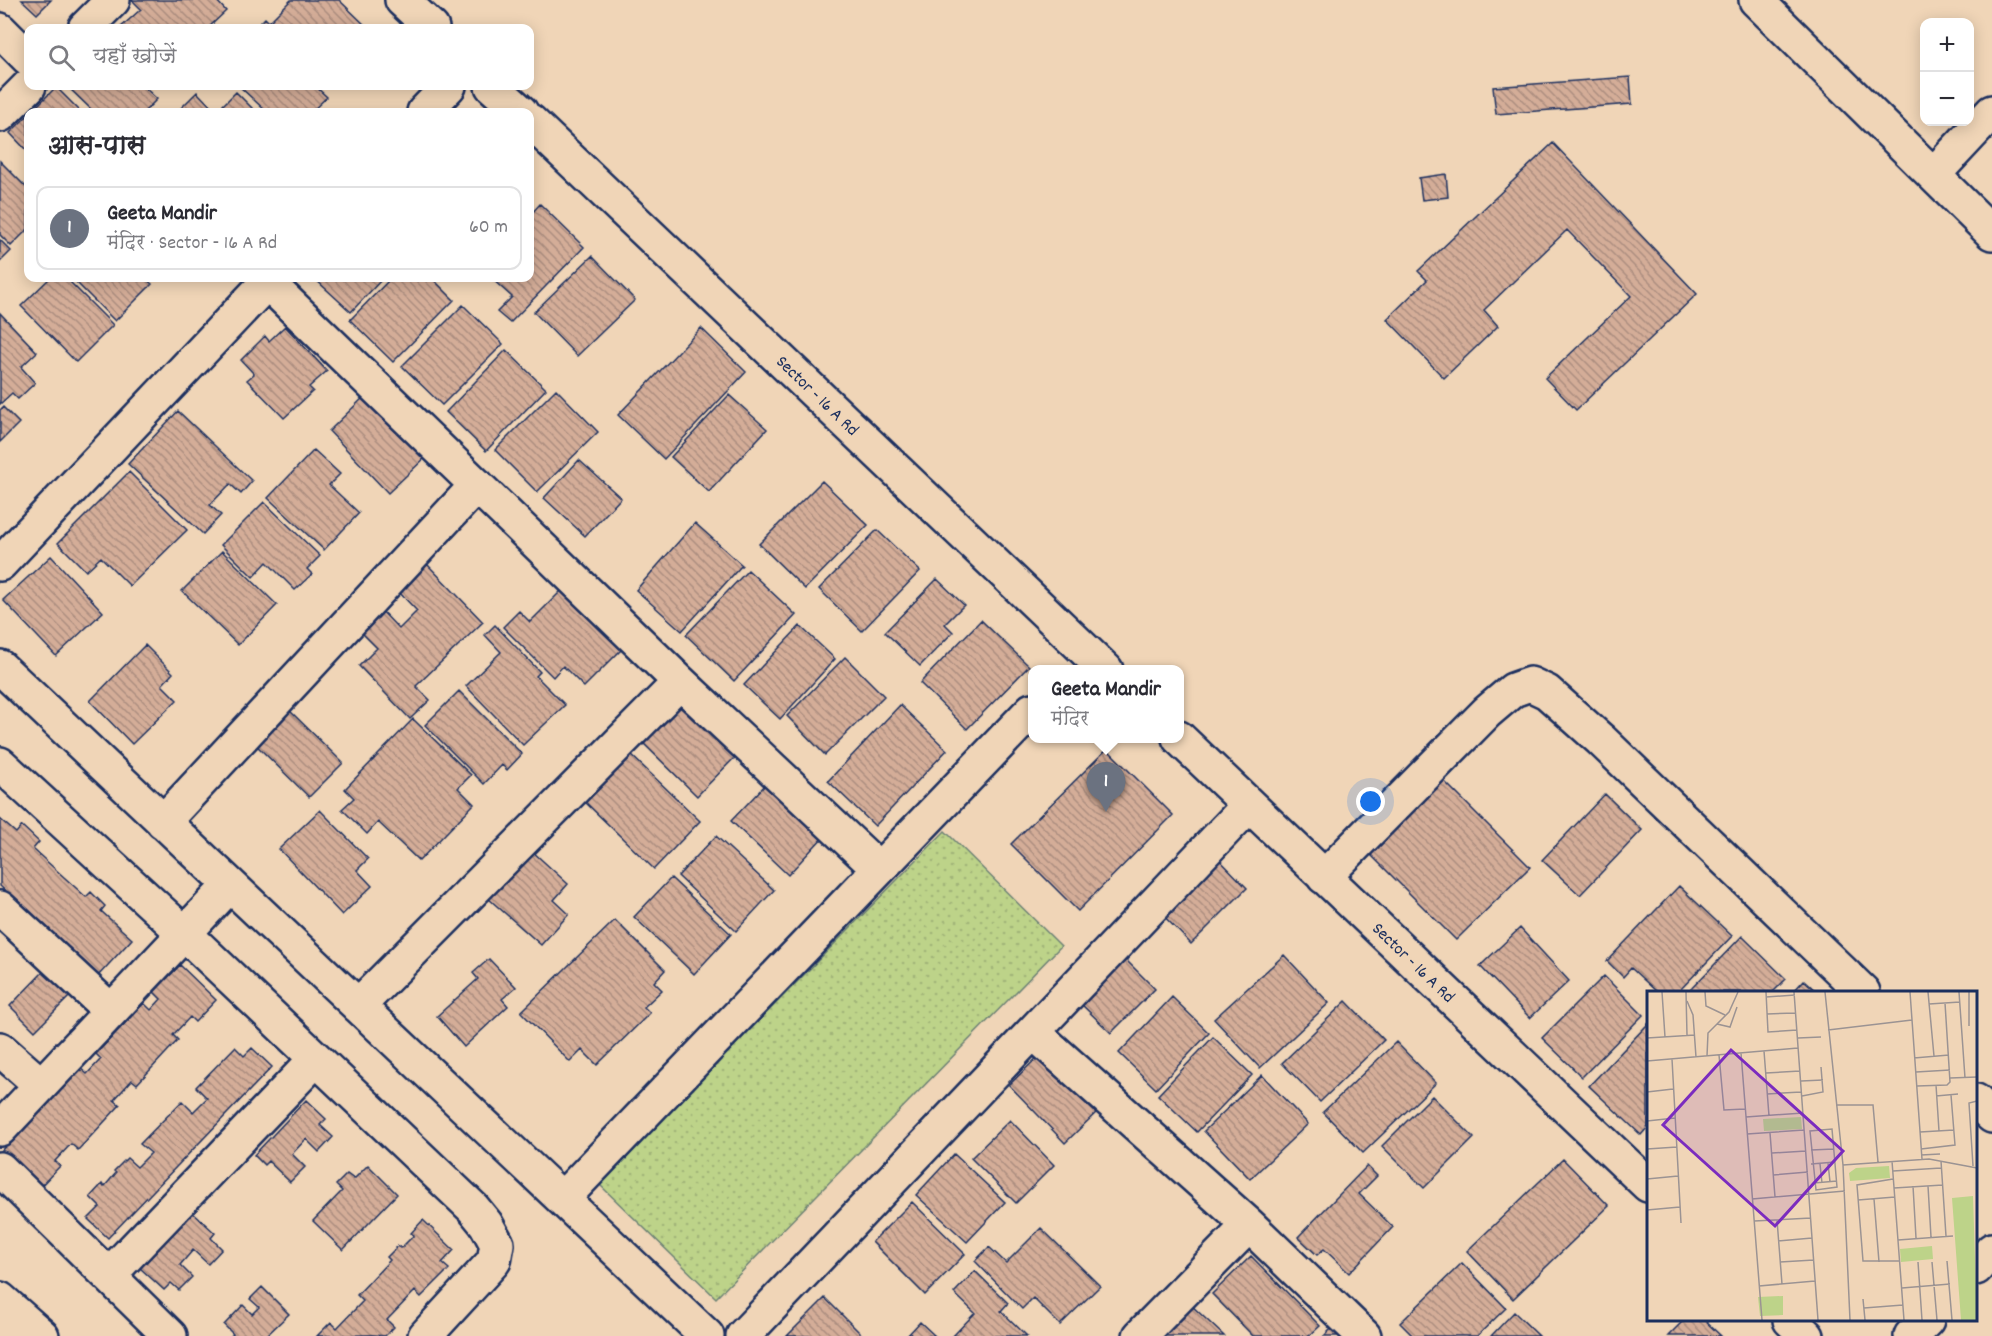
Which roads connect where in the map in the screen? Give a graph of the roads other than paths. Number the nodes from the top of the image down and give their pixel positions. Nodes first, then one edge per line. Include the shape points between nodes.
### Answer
1 (113, 0) edge
2 (402, 0) edge
3 (1756, 0) edge
4 (89, 24) edge
5 (428, 24) edge
6 (0, 30) edge
7 (24, 54) edge
8 (25, 90) edge
9 (445, 90) edge
10 (496, 90) edge
11 (428, 108) edge
12 (517, 108) edge
13 (1992, 112) edge
14 (0, 115) edge
15 (534, 125) edge
16 (1933, 175) junction
17 (1992, 233) edge
18 (267, 282) edge
19 (271, 282) edge
20 (477, 485) junction
21 (0, 564) edge
22 (1089, 664) edge
23 (0, 667) edge
24 (680, 682) junction
25 (1028, 714) edge
26 (1184, 743) edge
27 (0, 764) edge
28 (1249, 805) junction
29 (163, 822) junction
30 (879, 868) junction
31 (1324, 877) junction
32 (230, 885) junction
33 (0, 908) edge
34 (184, 933) junction
35 (1861, 991) edge
36 (358, 1006) junction
37 (111, 1011) junction
38 (1032, 1032) junction
39 (0, 1049) edge
40 (316, 1059) junction
41 (41, 1085) junction
42 (1977, 1102) edge
43 (1992, 1116) edge
44 (0, 1129) edge
45 (0, 1169) edge
46 (1647, 1184) edge
47 (562, 1199) junction
48 (1249, 1225) junction
49 (1992, 1250) edge
50 (1977, 1266) edge
51 (1977, 1268) edge
52 (109, 1275) junction
53 (1992, 1279) edge
54 (0, 1299) edge
55 (1791, 1321) edge
56 (1926, 1321) edge
57 (0, 1330) edge
58 (7, 1336) edge
59 (42, 1336) edge
60 (170, 1336) edge
61 (425, 1336) edge
62 (707, 1336) edge
63 (743, 1336) edge
64 (1140, 1336) edge
65 (1364, 1336) edge
66 (1807, 1336) edge
67 (1911, 1336) edge

1 - 4 street
2 - 5 street
3 - 16 street
6 - 7 street
8 - 14 street
9 - 11 street
10 - 12 street
13 - 16 street
15 - 22 street, Sector - 16 A Rd
16 - 17 street
18 - 21 street
19 - 20 street
20 - 24 street
20 - 29 street
23 - 29 street
24 - 30 street
24 - 36 street
25 - 30 street
26 - 28 street, Sector - 16 A Rd
27 - 34 street
28 - 31 street, Sector - 16 A Rd
28 - 38 street
29 - 32 street
30 - 47 street
31 - 35 street via 1487,712 1514,690 1530,684 1547,692 1601,740
31 - 46 street, Sector - 16 A Rd
32 - 34 street
32 - 36 street
33 - 37 street
34 - 37 street
34 - 40 street
36 - 47 street
37 - 41 street
38 - 48 street
38 - 63 street
39 - 41 street
40 - 52 street
40 - 61 street via 472,1208 497,1244 494,1261
41 - 44 street
42 - 43 street
45 - 52 street
47 - 62 street
48 - 64 street
48 - 65 street
49 - 50 street
51 - 53 street
52 - 60 street
54 - 59 street
55 - 66 street
56 - 67 street
57 - 58 street

